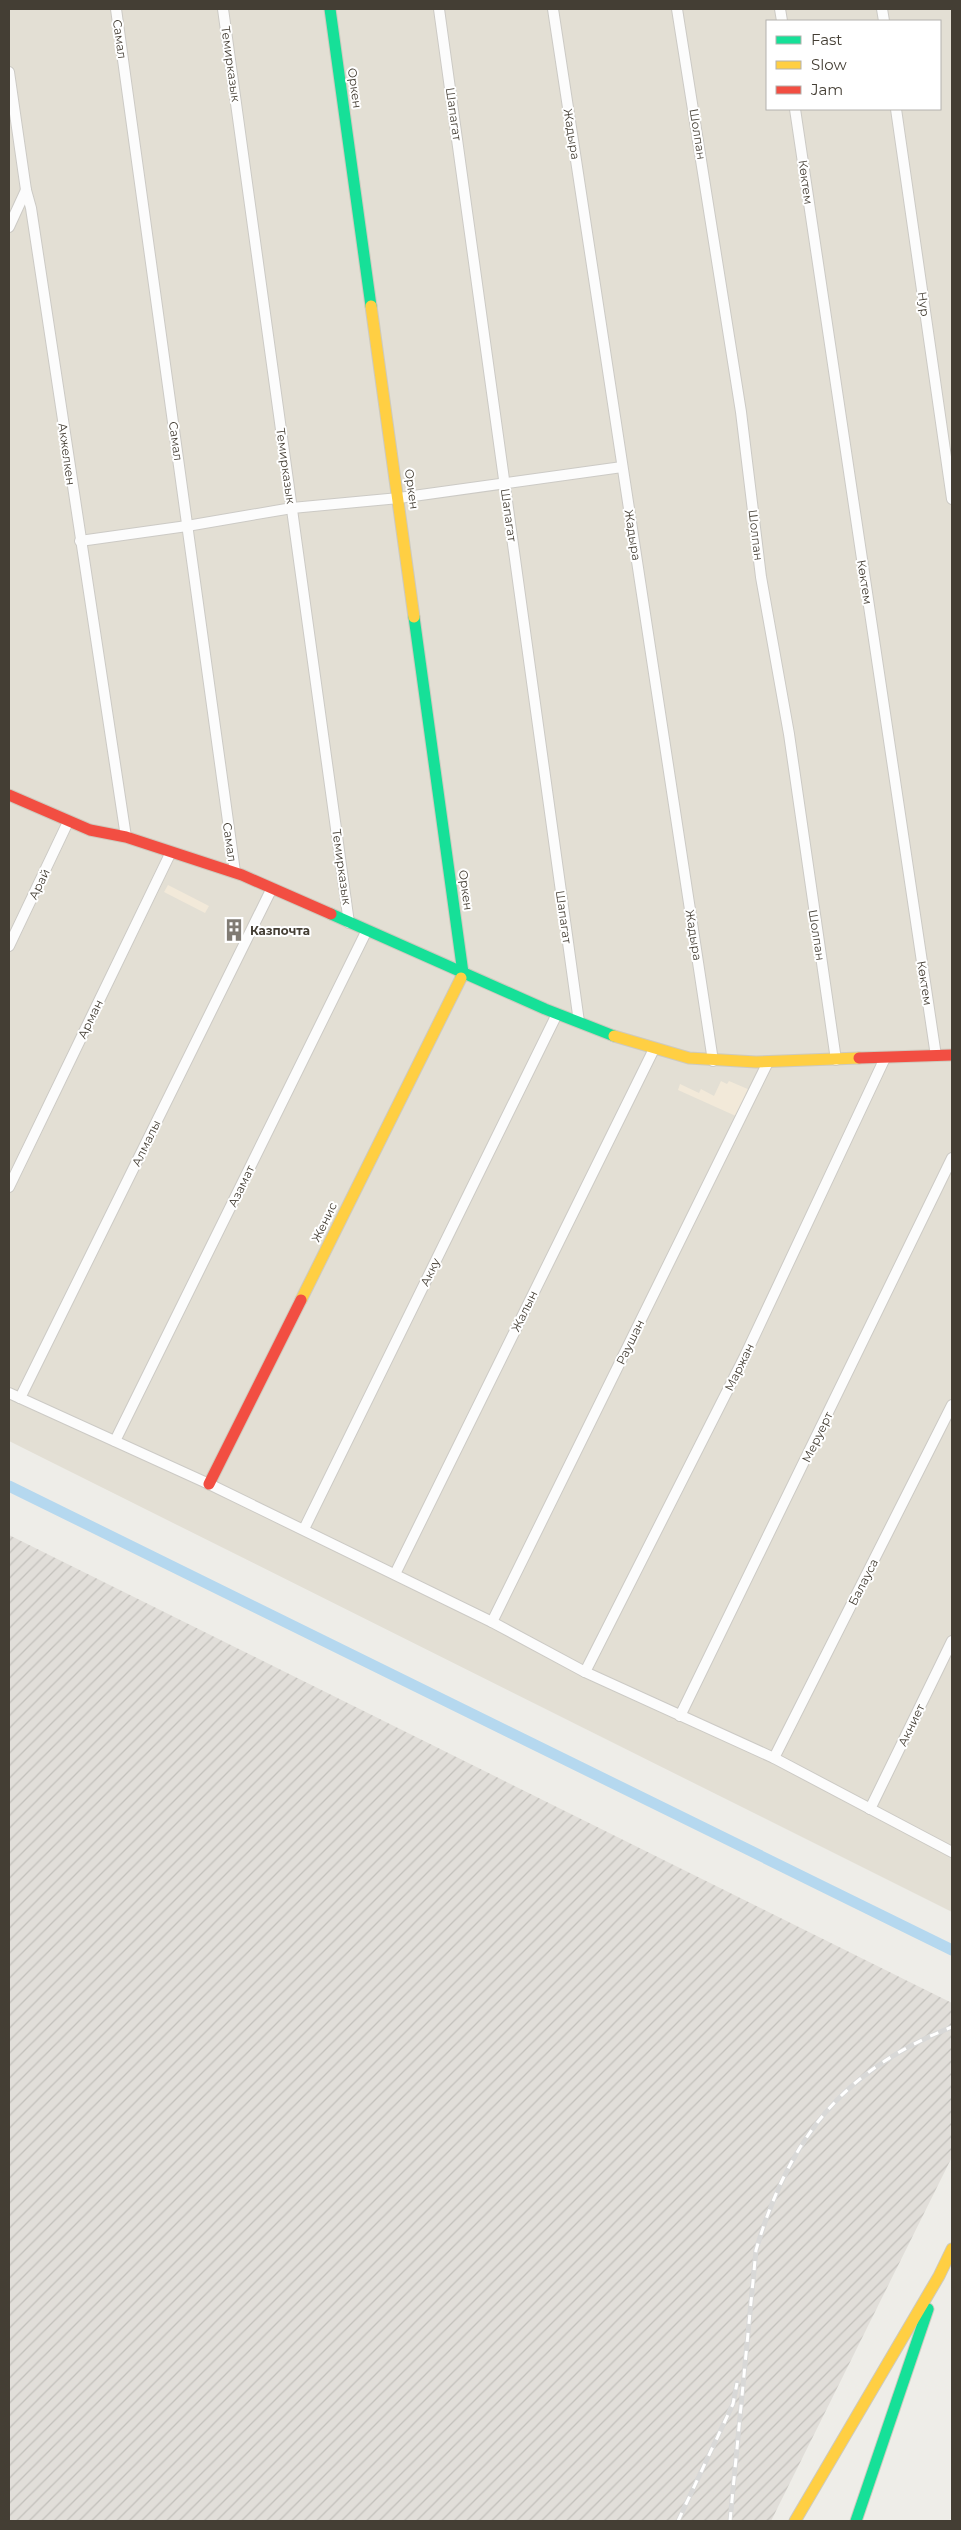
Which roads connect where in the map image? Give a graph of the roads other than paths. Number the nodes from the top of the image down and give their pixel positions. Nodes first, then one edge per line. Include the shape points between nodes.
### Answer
1 (116, 9) edge
2 (224, 9) edge
3 (330, 9) edge
4 (439, 9) edge
5 (553, 9) edge
6 (677, 9) edge
7 (9, 72) edge
8 (795, 110) edge
9 (896, 110) edge
10 (26, 190) junction
11 (9, 227) edge
12 (622, 467) junction
13 (505, 483) junction
14 (399, 498) junction
15 (952, 499) edge
16 (292, 508) junction
17 (187, 526) junction
18 (80, 541) junction
19 (9, 795) edge
20 (68, 822) junction
21 (126, 837) junction
22 (170, 852) junction
23 (235, 872) junction
24 (272, 888) junction
25 (350, 923) junction
26 (367, 930) junction
27 (9, 946) edge
28 (463, 973) junction
29 (557, 1014) junction
30 (579, 1022) junction
31 (654, 1049) junction
32 (952, 1055) edge
33 (936, 1056) junction
34 (885, 1058) junction
35 (713, 1060) junction
36 (836, 1060) junction
37 (768, 1062) junction
38 (952, 1158) edge
39 (9, 1187) edge
40 (9, 1393) edge
41 (20, 1398) junction
42 (952, 1405) edge
43 (115, 1441) junction
44 (209, 1484) junction
45 (304, 1530) junction
46 (395, 1574) junction
47 (492, 1622) junction
48 (952, 1641) edge
49 (585, 1672) junction
50 (680, 1716) junction
51 (774, 1758) junction
52 (870, 1809) junction
53 (952, 1852) edge
54 (952, 2249) edge
55 (939, 2276) junction
56 (795, 2521) edge
57 (856, 2521) edge

1 - 17 street, Самал
2 - 16 street, Темирказык
3 - 14 street, Оркен
4 - 13 street, Шапагат
5 - 12 street, Жадыра
6 - 36 street, Шолпан via 738,392 761,577 788,734
7 - 10 street, Акжелкен
8 - 33 street, Көктем
9 - 15 street, Нур
10 - 11 street
10 - 18 street, Акжелкен
12 - 13 street
12 - 35 street, Жадыра
13 - 14 street
13 - 30 street, Шапагат
14 - 16 street
14 - 28 street, Оркен
16 - 17 street
16 - 25 street, Темирказык
17 - 18 street
17 - 23 street, Самал
18 - 21 street, Акжелкен
19 - 20 street
20 - 21 street
20 - 27 street, Арай
21 - 22 street
22 - 23 street
22 - 39 street, Арман
23 - 24 street
24 - 25 street
24 - 41 street, Алмалы
25 - 26 street
26 - 28 street
26 - 43 street, Азамат
28 - 29 street
28 - 44 street, Женис
29 - 30 street
29 - 45 street, Акку
30 - 31 street
31 - 35 street via 688,1058
31 - 46 street, Жалын
32 - 33 street
33 - 34 street
34 - 36 street
34 - 49 street, Маржан via 744,1358
35 - 37 street
36 - 37 street
37 - 47 street, Раушан
38 - 50 street, Меруерт
40 - 41 street
41 - 43 street
42 - 51 street, Балауса
43 - 44 street
44 - 45 street
45 - 46 street
46 - 47 street
47 - 49 street
48 - 52 street, Акниет
49 - 50 street
50 - 51 street
51 - 52 street
52 - 53 street
54 - 55 street
55 - 56 street
55 - 57 street

